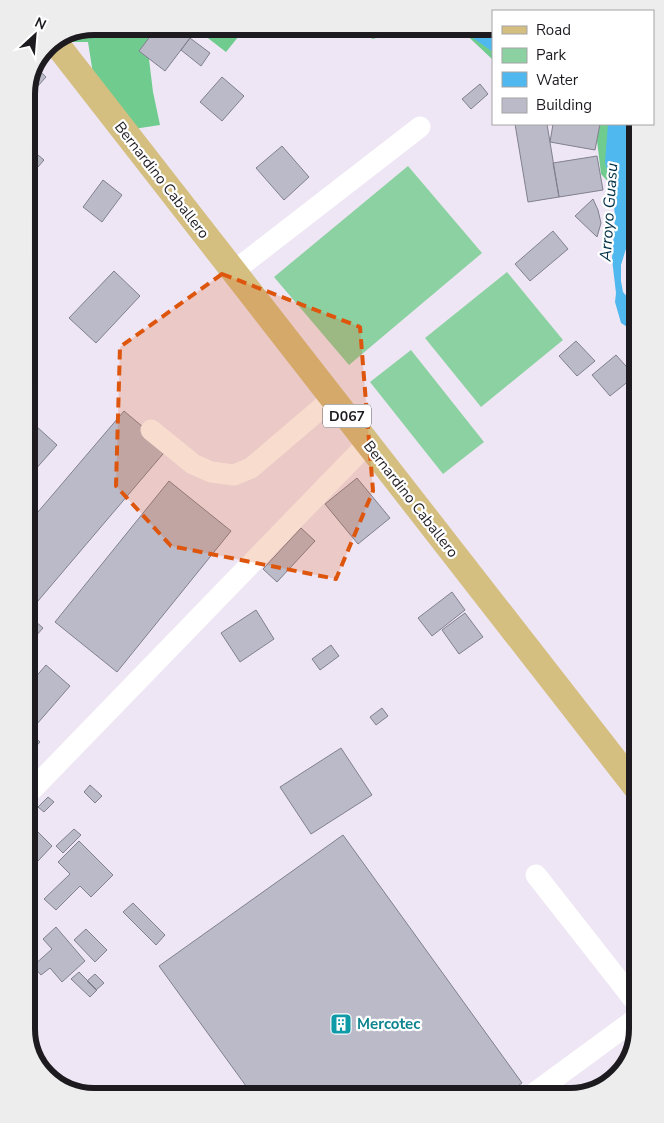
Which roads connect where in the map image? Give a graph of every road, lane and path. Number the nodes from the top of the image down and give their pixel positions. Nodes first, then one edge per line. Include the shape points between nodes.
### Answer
1 (60, 48) edge
2 (420, 127) dead end
3 (234, 272) junction
4 (333, 398) junction
5 (151, 430) dead end
6 (368, 444) junction
7 (629, 778) edge
8 (35, 787) edge
9 (536, 874) dead end
10 (629, 993) edge
11 (629, 1024) edge
12 (541, 1088) edge

1 - 3 main road, Bernardino Caballero / D067
2 - 3 street
3 - 4 main road, Bernardino Caballero / D067
4 - 5 street via 251,468 234,475 212,472 193,464
4 - 6 main road, Bernardino Caballero / D067
6 - 7 main road, Bernardino Caballero / D067
6 - 8 street
9 - 10 street
11 - 12 street

